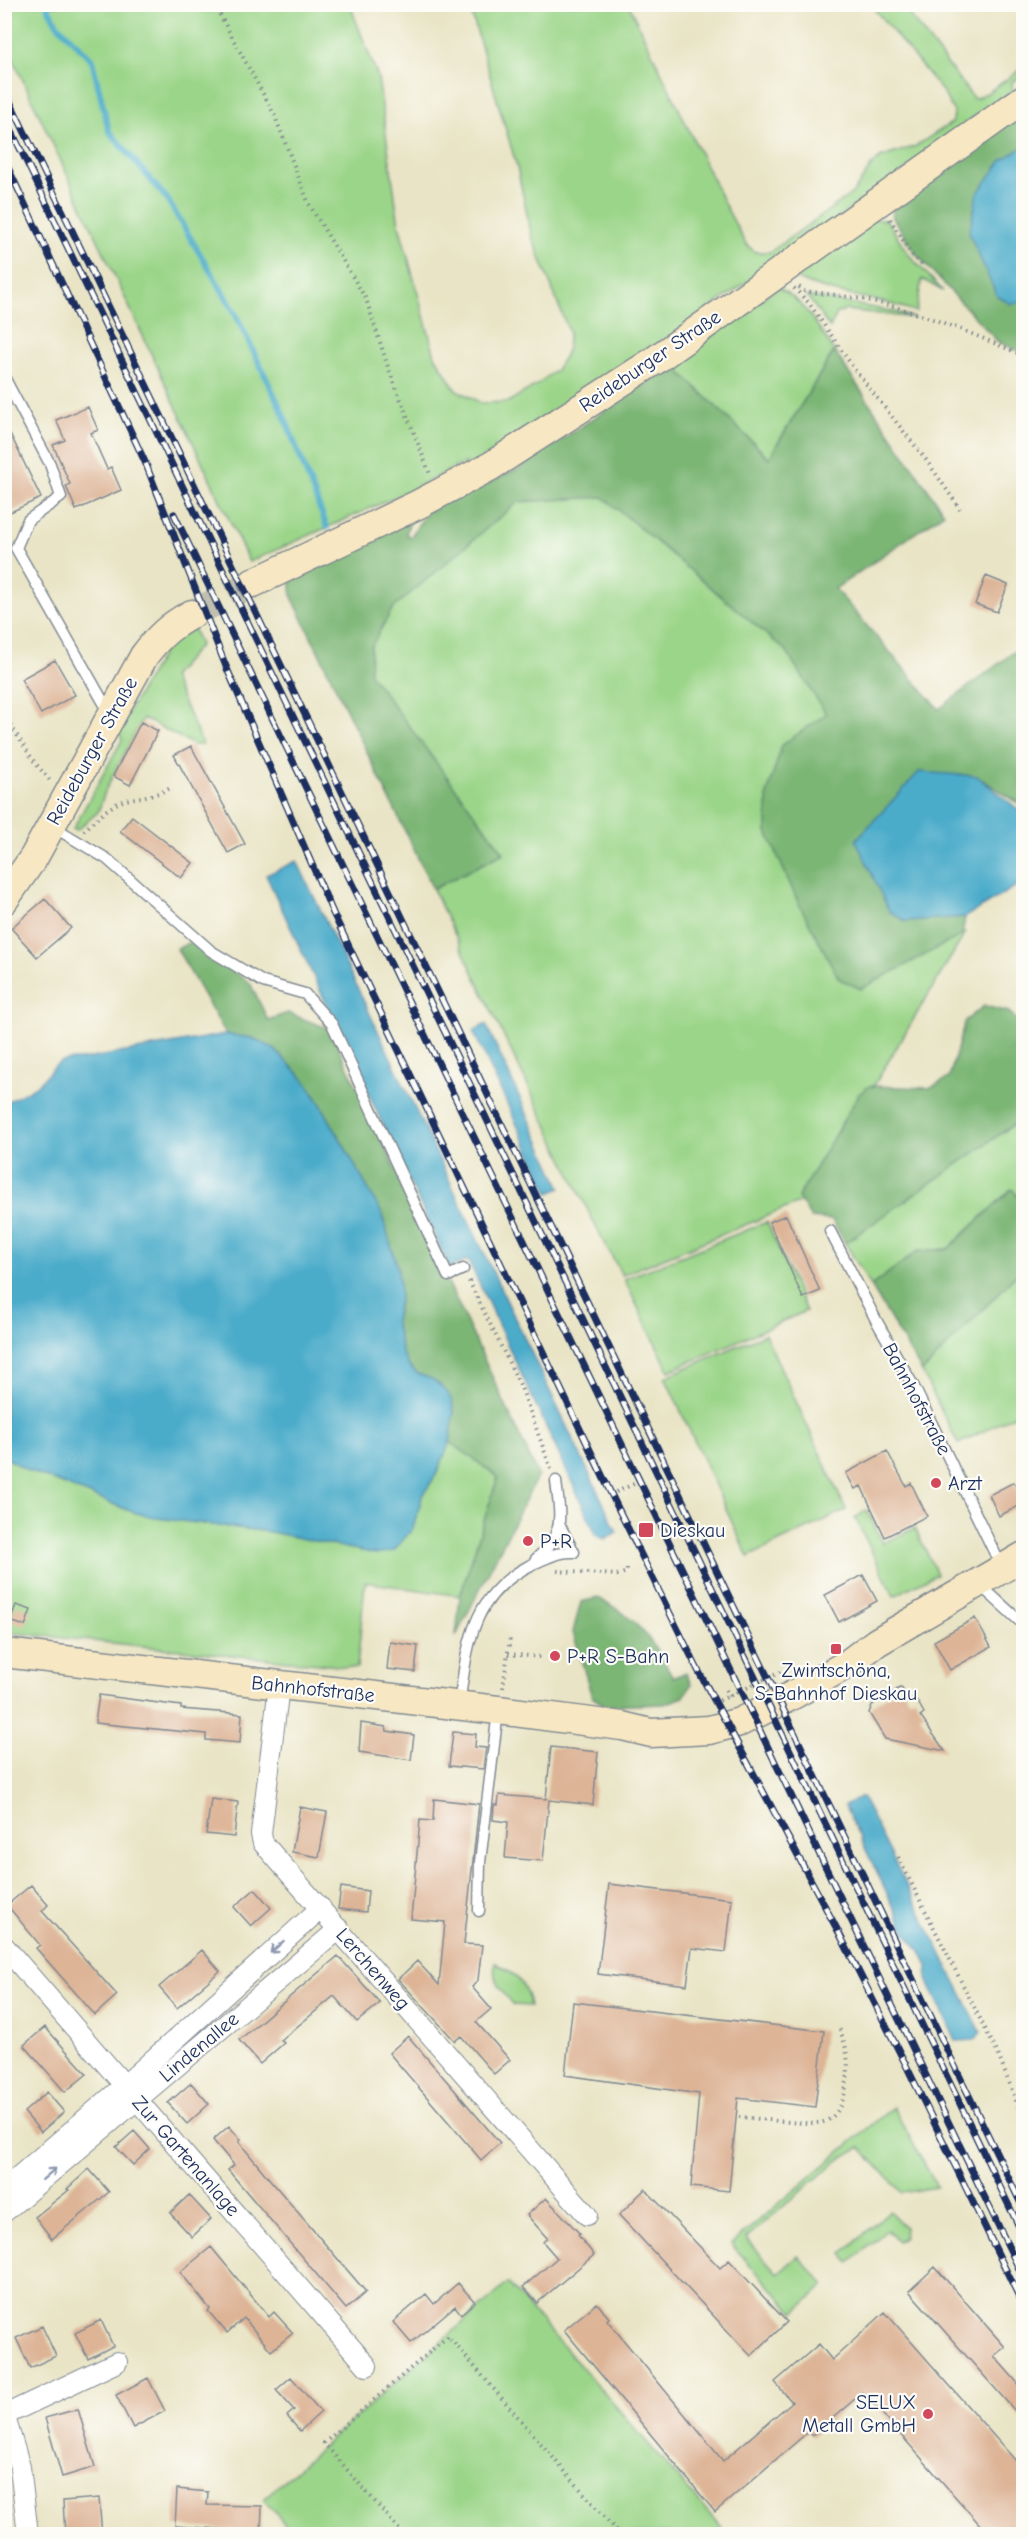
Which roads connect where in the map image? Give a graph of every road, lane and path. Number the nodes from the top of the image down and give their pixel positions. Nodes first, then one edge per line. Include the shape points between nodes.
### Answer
1 (214, 4) edge
2 (1023, 99) edge
3 (878, 201) junction
4 (923, 266) dead end
5 (778, 272) junction
6 (1023, 356) edge
7 (4, 377) edge
8 (439, 494) junction
9 (960, 509) dead end
10 (10, 547) edge
11 (253, 583) tunnel mouth
12 (192, 614) tunnel mouth
13 (4, 715) edge
14 (111, 715) junction
15 (172, 787) dead end
16 (68, 796) junction
17 (63, 833) junction
18 (4, 900) edge
19 (830, 1232) dead end
20 (464, 1269) joint
21 (556, 1481) joint
22 (636, 1482) dead end
23 (616, 1492) dead end
24 (560, 1526) junction
25 (526, 1567) junction
26 (627, 1568) dead end
27 (1001, 1569) edge
28 (551, 1572) dead end
29 (1023, 1625) edge
30 (510, 1637) dead end
31 (4, 1653) edge
32 (508, 1654) junction
33 (540, 1658) dead end
34 (789, 1668) dead end
35 (279, 1686) junction
36 (726, 1690) dead end
37 (730, 1696) junction
38 (500, 1704) junction
39 (711, 1704) dead end
40 (459, 1705) junction
41 (898, 1857) dead end
42 (321, 1908) junction
43 (479, 1911) dead end
44 (339, 1929) junction
45 (4, 1946) edge
46 (838, 2025) dead end
47 (131, 2092) junction
48 (739, 2116) dead end
49 (1023, 2121) edge
50 (4, 2189) edge
51 (4, 2212) edge
52 (587, 2215) dead end
53 (117, 2362) dead end
54 (367, 2366) dead end
55 (5, 2414) edge
56 (28, 2535) edge
57 (402, 2535) edge
58 (620, 2535) edge

1 - 8 path via 274,114 309,204 366,299 415,441
2 - 3 main road, Reideburger Straße
3 - 4 path
3 - 5 main road, Reideburger Straße
5 - 6 path via 804,291 868,300 903,310 977,335
5 - 8 main road, Reideburger Straße via 595,400
5 - 9 path via 809,303
7 - 10 lane via 50,464 61,498 28,520
8 - 11 main road, Reideburger Straße
10 - 14 lane
12 - 14 main road, Reideburger Straße via 157,638
13 - 16 path via 33,760
14 - 16 main road, Reideburger Straße
15 - 17 path via 113,805
16 - 17 main road, Reideburger Straße
17 - 18 main road, Reideburger Straße via 29,866
17 - 20 lane via 107,859 211,951 263,982 304,994 332,1024 448,1276
19 - 27 lane, Bahnhofstraße via 914,1387
20 - 21 path via 521,1387
21 - 24 lane
22 - 23 path
24 - 25 lane via 547,1550
24 - 25 lane via 574,1552 561,1551
25 - 40 lane via 501,1583 477,1618 469,1640
26 - 28 path via 627,1572 617,1575
27 - 29 lane
27 - 38 main road, Bahnhofstraße via 877,1642 849,1663 740,1722 709,1730 651,1733
30 - 32 path
31 - 35 main road, Bahnhofstraße
32 - 33 path
32 - 38 path
34 - 37 path
35 - 40 main road, Bahnhofstraße
35 - 42 street, Lerchenweg via 261,1834 263,1843
36 - 37 path
37 - 39 path
38 - 40 main road, Bahnhofstraße
38 - 43 lane via 480,1862
41 - 49 path via 997,2052
42 - 44 street, Lerchenweg
42 -> 47 street, Lindenallee
44 - 47 street, Lindenallee
44 - 52 street, Lerchenweg
45 - 47 street, Zur Gartenanlage
46 - 48 path via 848,2058 847,2080 840,2104 828,2120 821,2123
47 - 50 street, Lindenallee
51 -> 47 street, Lindenallee
47 - 54 street, Zur Gartenanlage
53 - 55 street
55 - 56 street via 20,2467
57 - 58 path via 324,2443 448,2336

